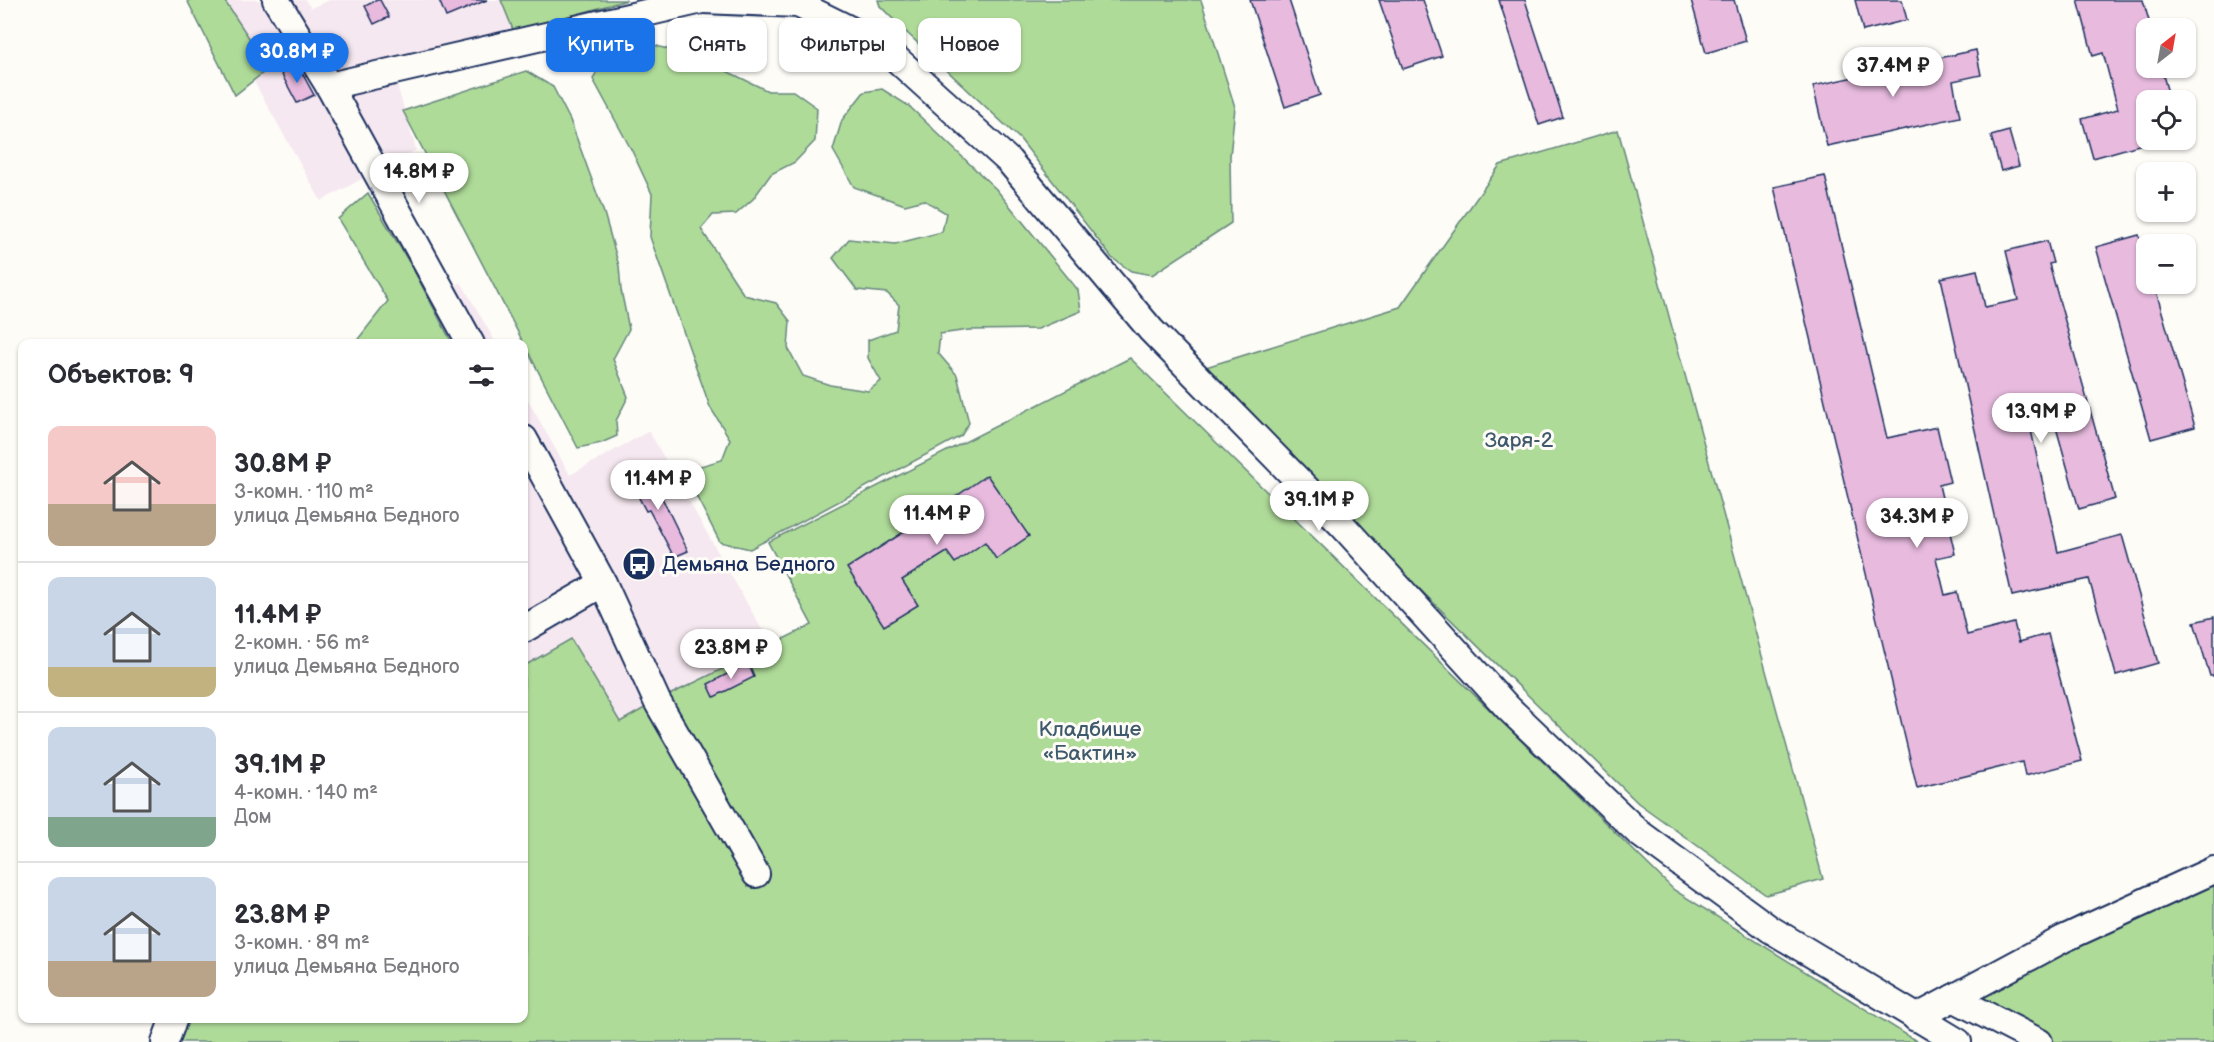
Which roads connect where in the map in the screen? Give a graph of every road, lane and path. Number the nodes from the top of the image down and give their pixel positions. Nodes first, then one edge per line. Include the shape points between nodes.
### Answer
1 (276, 0) edge
2 (702, 0) edge
3 (801, 2) edge
4 (329, 86) junction
5 (468, 339) edge
6 (528, 447) edge
7 (603, 583) junction
8 (528, 626) edge
9 (2214, 870) edge
10 (756, 874) dead end
11 (1953, 998) junction
12 (1916, 1018) junction
13 (172, 1023) edge
14 (165, 1042) edge
15 (1958, 1042) edge
16 (2038, 1042) edge

1 - 4 street
2 - 3 street
2 - 4 street
3 - 12 street via 881,45 1009,160 1150,330 1343,526 1508,708 1640,832 1770,929
4 - 5 street
6 - 7 street
7 - 8 street
7 - 10 street via 657,701
9 - 11 street via 2063,939
11 - 12 street
11 - 16 street
12 - 15 street
13 - 14 street

